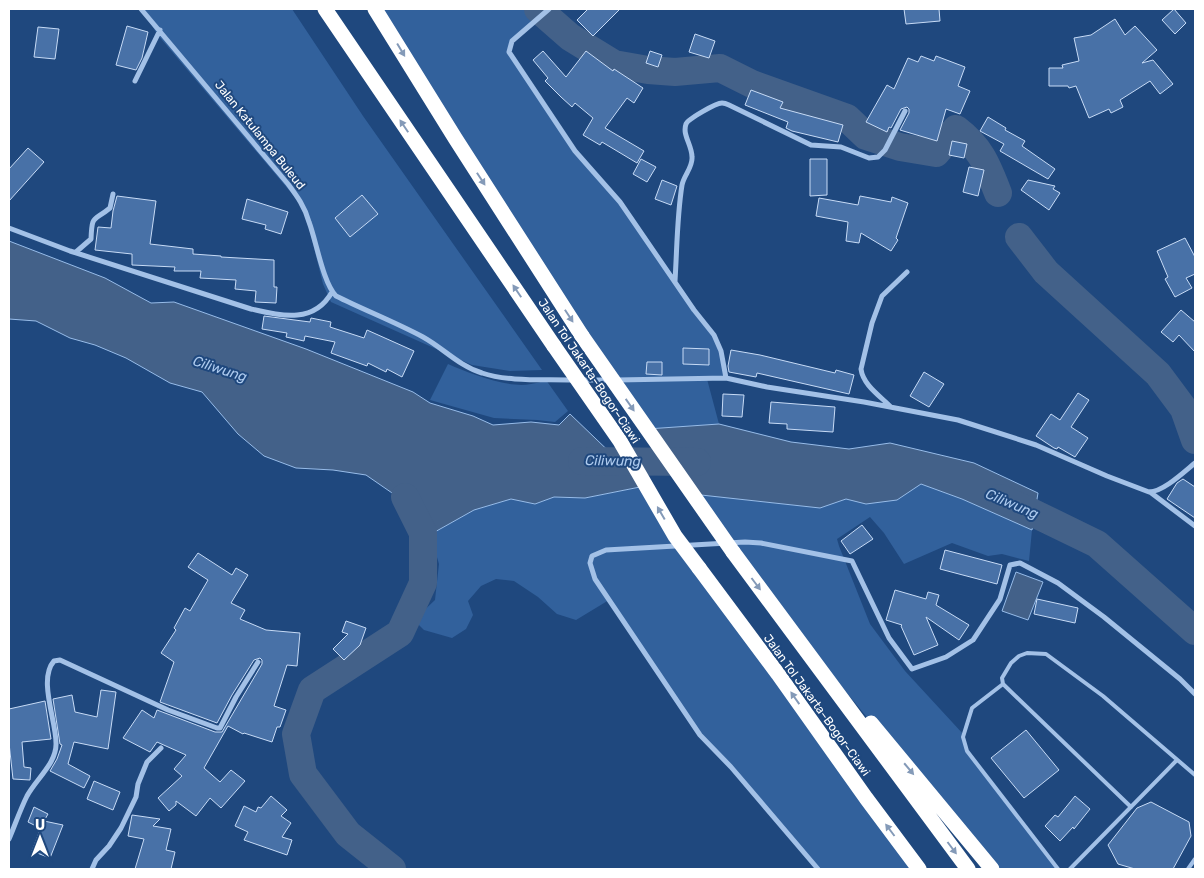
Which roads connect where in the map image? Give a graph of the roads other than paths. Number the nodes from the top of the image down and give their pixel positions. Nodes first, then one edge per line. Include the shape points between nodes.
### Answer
1 (142, 9) edge
2 (325, 9) edge
3 (375, 9) edge
4 (549, 9) edge
5 (160, 30) junction
6 (135, 81) dead end
7 (905, 111) dead end
8 (113, 194) dead end
9 (9, 228) edge
10 (76, 252) junction
11 (907, 272) dead end
12 (675, 281) junction
13 (332, 292) junction
14 (726, 378) junction
15 (892, 407) junction
16 (1195, 463) edge
17 (1149, 492) junction
18 (1195, 526) edge
19 (258, 662) dead end
20 (819, 668) junction
21 (1003, 684) junction
22 (1195, 694) edge
23 (161, 748) dead end
24 (1177, 760) junction
25 (1195, 775) edge
26 (1131, 807) junction
27 (9, 839) edge
28 (1195, 859) edge
29 (92, 869) edge
30 (818, 869) edge
31 (919, 869) edge
32 (968, 869) edge
33 (992, 869) edge
34 (999, 869) edge
35 (1058, 869) edge
36 (1070, 869) edge
37 (1188, 869) edge

1 - 5 street, Jalan Katulampa Buleud
31 -> 2 highway, Jalan Tol Jakarta–Bogor–Ciawi, bridge via 674,536 620,441
3 -> 20 highway, Jalan Tol Jakarta–Bogor–Ciawi, bridge via 582,336 733,552
4 - 12 street via 512,41 509,52 575,150 620,202
5 - 6 street
5 - 13 street, Jalan Katulampa Buleud via 300,200
7 - 12 street via 885,150 878,157 869,158 841,147 811,146 721,103 689,118 685,124 685,135 690,145 692,164 682,182
8 - 10 street via 110,208 94,218 91,239
9 - 10 street
10 - 13 street via 270,313 308,314 321,307
11 - 15 street via 882,296 861,369 871,388
12 - 14 street via 714,335
13 - 14 street via 424,338 467,367 494,377
14 - 15 street
15 - 17 street via 958,420 1036,445
16 - 17 street via 1164,487
17 - 18 street
19 - 27 street via 220,728 217,728 161,707 64,662 54,661 47,688 55,725 54,758 28,795
20 -> 32 highway, Jalan Tol Jakarta–Bogor–Ciawi
20 -> 33 highway via 842,687
21 - 24 lane via 1002,678 1011,662 1019,656 1046,654 1103,696
21 - 26 lane
21 - 35 lane via 972,708 964,743
22 - 30 street via 1104,616 1058,583 1020,562 1010,564 1000,599 973,640 946,657 912,669 890,638 852,561 745,542 606,550 592,556 590,563 596,579 700,735
23 - 29 street via 147,762 136,797 121,828
24 - 25 lane
24 - 26 lane
26 - 36 lane
28 - 37 lane
33 - 34 lane

